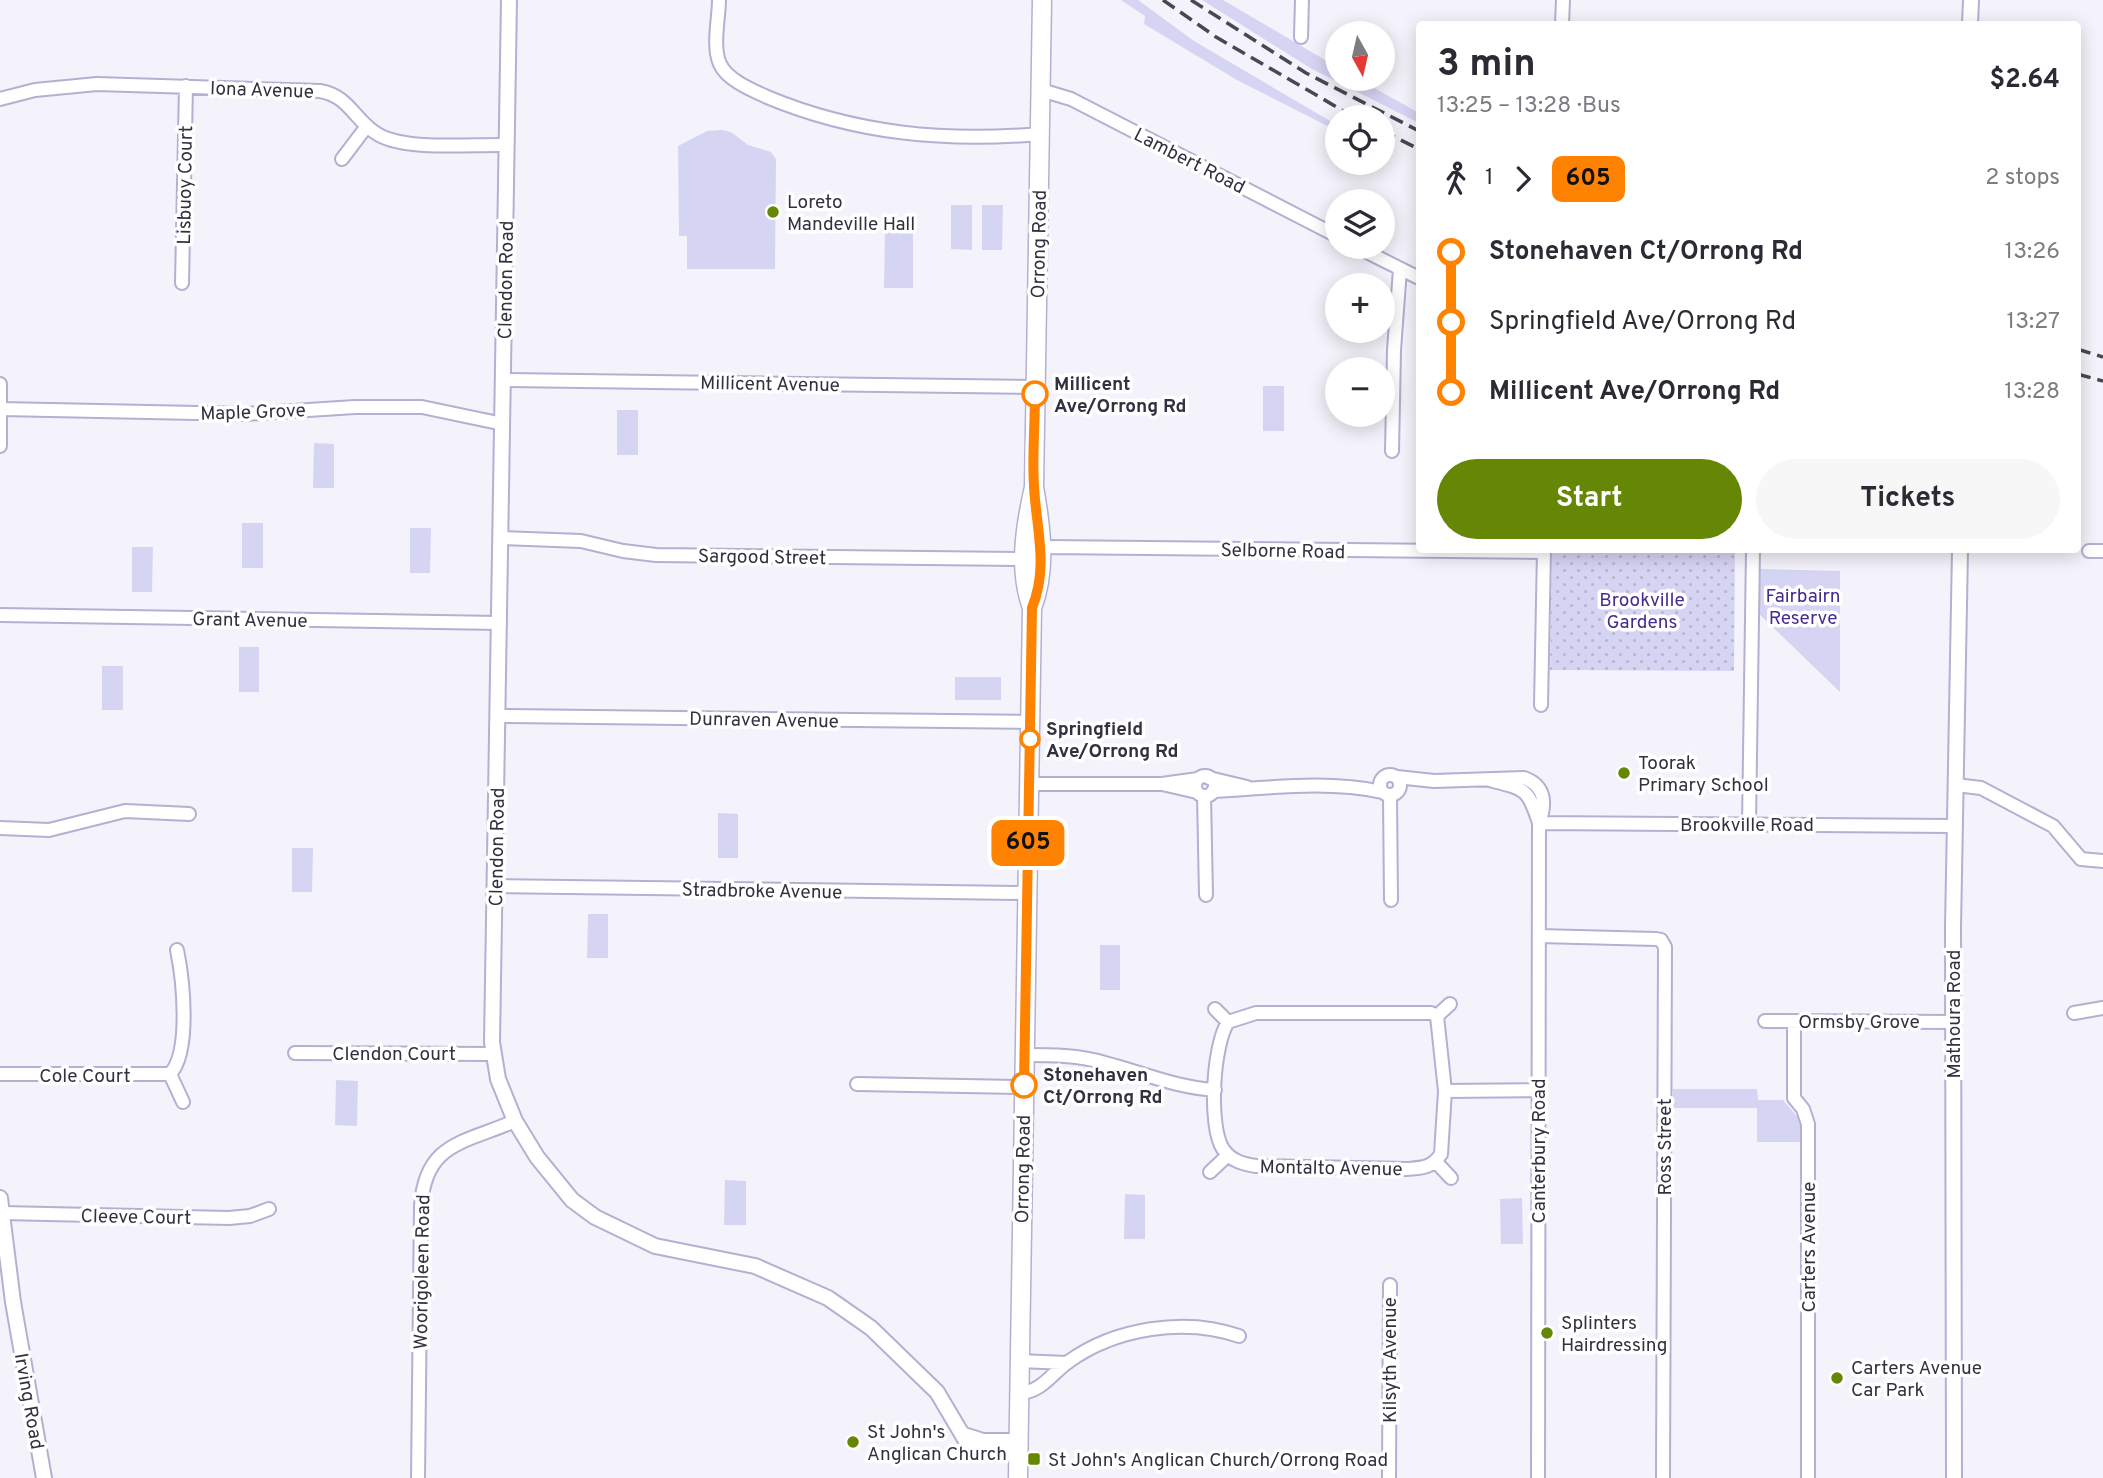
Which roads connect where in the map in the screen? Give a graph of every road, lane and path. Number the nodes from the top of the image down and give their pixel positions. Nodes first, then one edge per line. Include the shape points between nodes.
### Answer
1 (509, 0) edge
2 (719, 0) edge
3 (1042, 0) edge
4 (1302, 0) edge
5 (1563, 0) edge
6 (1971, 0) edge
7 (1562, 21) edge
8 (1970, 21) edge
9 (1301, 37) dead end
10 (186, 86) junction
11 (1041, 90) junction
12 (0, 99) edge
13 (367, 126) junction
14 (1040, 134) junction
15 (507, 145) junction
16 (342, 159) dead end
17 (1325, 230) edge
18 (1380, 259) edge
19 (1400, 269) junction
20 (1416, 277) edge
21 (183, 283) dead end
22 (504, 380) junction
23 (0, 384) edge
24 (1035, 387) junction
25 (1, 409) edge
26 (503, 424) junction
27 (0, 446) edge
28 (1392, 451) dead end
29 (501, 538) junction
30 (1416, 550) edge
31 (2089, 551) dead end
32 (2103, 551) edge
33 (1032, 553) junction
34 (1544, 553) edge
35 (1753, 553) edge
36 (1960, 553) edge
37 (0, 615) edge
38 (500, 623) junction
39 (1541, 705) dead end
40 (499, 716) junction
41 (1030, 722) junction
42 (1391, 777) junction
43 (1434, 781) junction
44 (1029, 784) junction
45 (1956, 785) junction
46 (1204, 787) junction
47 (1345, 787) junction
48 (1390, 793) junction
49 (189, 814) dead end
50 (1539, 823) junction
51 (1749, 824) junction
52 (1955, 826) junction
53 (0, 828) edge
54 (2103, 861) edge
55 (496, 886) junction
56 (1027, 893) junction
57 (1206, 895) dead end
58 (1391, 900) dead end
59 (1539, 936) junction
60 (177, 950) dead end
61 (1450, 1004) dead end
62 (2103, 1008) edge
63 (1215, 1009) dead end
64 (2074, 1013) dead end
65 (1437, 1016) junction
66 (1765, 1021) dead end
67 (1794, 1021) junction
68 (1228, 1022) junction
69 (1953, 1022) junction
70 (295, 1053) dead end
71 (492, 1054) junction
72 (1024, 1055) junction
73 (0, 1074) edge
74 (170, 1074) junction
75 (857, 1084) dead end
76 (1024, 1087) junction
77 (1215, 1090) junction
78 (1538, 1090) junction
79 (1445, 1091) junction
80 (183, 1102) dead end
81 (515, 1121) junction
82 (1228, 1155) junction
83 (1436, 1162) junction
84 (1210, 1172) dead end
85 (1451, 1178) dead end
86 (1, 1206) edge
87 (269, 1209) dead end
88 (1390, 1285) dead end
89 (1239, 1336) dead end
90 (1019, 1361) junction
91 (1067, 1363) junction
92 (1019, 1393) junction
93 (1019, 1447) junction
94 (44, 1478) edge
95 (418, 1478) edge
96 (1018, 1478) edge
97 (1389, 1478) edge
98 (1538, 1478) edge
99 (1664, 1478) edge
100 (1808, 1478) edge
101 (1954, 1478) edge

1 - 15 street, Clendon Road
2 - 14 street via 721,66 745,86 780,102 848,124 906,135
3 - 11 main road, Orrong Road
4 - 9 street
5 - 7 street
6 - 8 street
10 - 12 street, Iona Avenue via 75,85
10 - 13 street, Iona Avenue via 329,92 348,103
10 - 21 street, Lisbuoy Court
11 - 14 main road, Orrong Road
11 - 17 street, Lambert Road via 1071,99
13 - 15 street, Iona Avenue via 380,136 401,142
13 - 16 street
14 - 24 main road, Orrong Road
15 - 22 street, Clendon Road
18 - 19 street
19 - 20 street
19 - 28 street
22 - 24 street, Millicent Avenue
22 - 26 street, Clendon Road
23 - 25 street
24 - 33 main road, Orrong Road via 1034,487 1026,522
25 - 26 street, Maple Grove via 246,414 400,407 438,409
25 - 27 street
26 - 29 street, Clendon Road
29 - 33 street, Sargood Street via 581,541 656,555
29 - 38 street, Clendon Road
30 - 33 street, Selborne Road via 1050,547
31 - 32 street
33 - 41 main road, Orrong Road via 1024,585 1032,608
34 - 39 street
35 - 51 street
36 - 45 street, Mathoura Road
37 - 38 street, Grant Avenue
38 - 40 street, Clendon Road
40 - 41 street, Dunraven Avenue
40 - 55 street, Clendon Road
41 - 44 main road, Orrong Road
42 - 43 street
42 - 47 street
42 - 48 street via 1401,783
42 - 48 street via 1380,782
43 - 48 street
43 - 50 street via 1489,780 1525,790
44 - 46 street
44 - 56 main road, Orrong Road
45 - 52 street, Mathoura Road
45 - 54 street via 1981,788 2053,826 2081,859
46 - 47 street
46 - 57 street
47 - 48 street
48 - 58 street
49 - 53 street via 125,811 49,830
50 - 51 street, Brookville Road
50 - 59 street, Canterbury Road
51 - 52 street, Brookville Road
52 - 69 street, Mathoura Road
55 - 56 street, Stradbroke Avenue
55 - 71 street, Clendon Road
56 - 72 main road, Orrong Road
59 - 78 street, Canterbury Road
59 - 99 street, Ross Street via 1656,939 1665,947
60 - 74 street via 182,979 181,1052
61 - 65 street
62 - 64 street
63 - 68 street
65 - 68 street via 1256,1013
65 - 79 street
66 - 67 street, Ormsby Grove
67 - 69 street, Ormsby Grove
67 - 100 street, Carters Avenue via 1794,1098 1808,1124
68 - 77 street via 1217,1046
69 - 101 street, Mathoura Road
70 - 71 street, Clendon Court
71 - 81 street, Clendon Road
72 - 76 main road, Orrong Road
72 - 77 street via 1104,1062 1183,1088
73 - 74 street, Cole Court
74 - 80 street
75 - 76 street
76 - 90 main road, Orrong Road
77 - 82 street via 1217,1132
78 - 79 street
78 - 98 street, Canterbury Road
79 - 83 street via 1441,1154
81 - 93 street, Clendon Road via 553,1179 595,1217 655,1246 777,1274 849,1310 937,1392 970,1446 979,1451
81 - 95 street, Woorigoleen Road via 454,1144 433,1161 425,1175
82 - 83 street, Montalto Avenue via 1256,1166 1406,1169
82 - 84 street
83 - 85 street
86 - 87 street, Cleeve Court via 229,1218
86 - 94 street, Irving Road
88 - 97 street, Kilsyth Avenue
89 - 91 street via 1203,1327 1160,1329 1097,1345
90 - 91 street
90 - 92 main road, Orrong Road
91 - 92 street via 1033,1393
92 - 93 main road, Orrong Road
93 - 96 main road, Orrong Road

